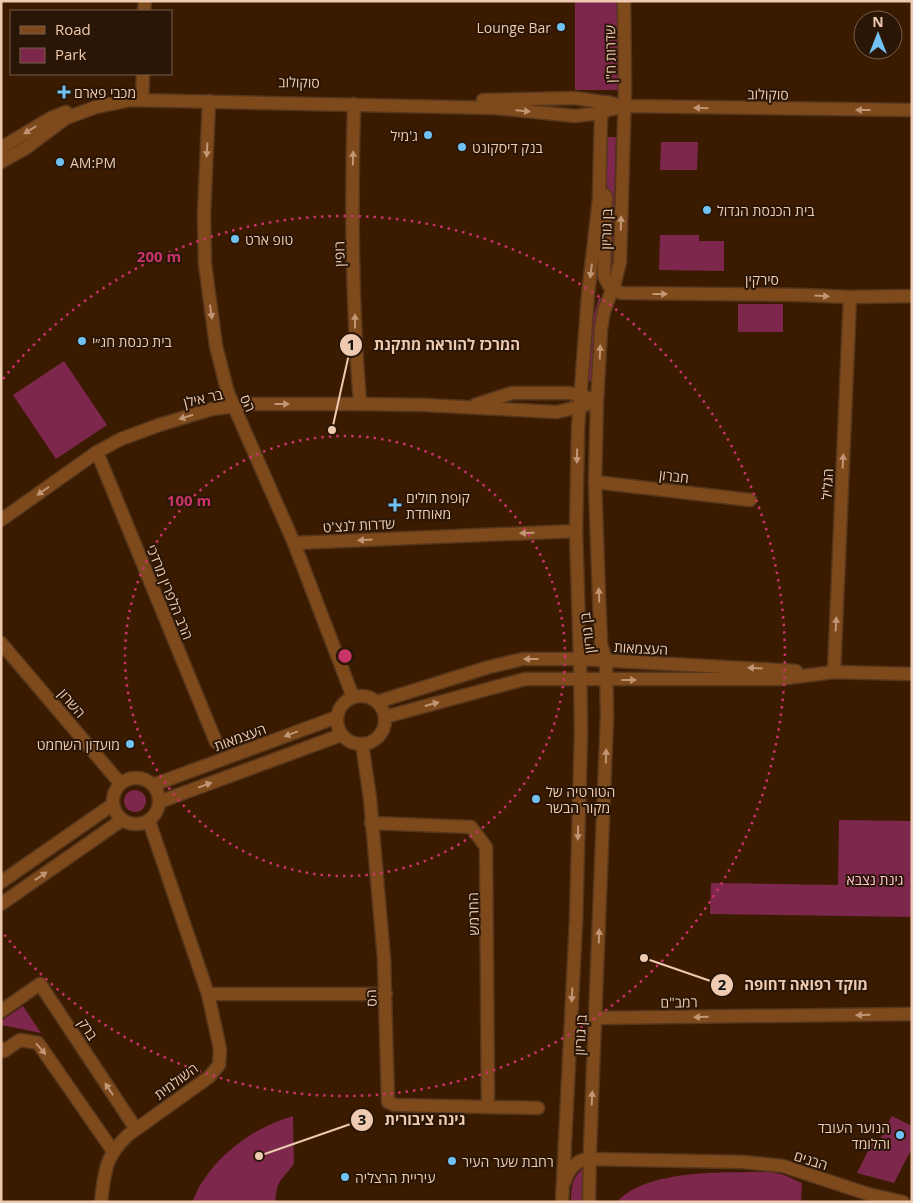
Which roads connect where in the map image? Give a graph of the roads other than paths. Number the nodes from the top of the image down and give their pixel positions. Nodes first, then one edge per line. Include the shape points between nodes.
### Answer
1 (624, 1) edge
2 (142, 75) edge
3 (142, 97) junction
4 (209, 101) junction
5 (354, 104) junction
6 (624, 106) junction
7 (606, 107) junction
8 (912, 110) edge
9 (575, 116) junction
10 (600, 124) junction
11 (1, 148) edge
12 (1, 162) edge
13 (599, 186) junction
14 (612, 288) junction
15 (912, 296) edge
16 (850, 297) junction
17 (581, 401) junction
18 (597, 401) junction
19 (360, 404) junction
20 (234, 407) junction
21 (470, 407) junction
22 (97, 452) junction
23 (596, 482) junction
24 (750, 500) dead end
25 (1, 520) edge
26 (576, 531) junction
27 (294, 543) junction
28 (1, 643) edge
29 (580, 659) junction
30 (606, 661) junction
31 (827, 673) junction
32 (912, 674) edge
33 (580, 679) junction
34 (606, 680) junction
35 (353, 697) junction
36 (377, 702) junction
37 (337, 717) junction
38 (385, 717) junction
39 (342, 735) junction
40 (216, 742) dead end
41 (362, 744) junction
42 (120, 783) junction
43 (153, 785) junction
44 (159, 802) junction
45 (112, 805) junction
46 (122, 820) junction
47 (148, 821) junction
48 (371, 823) junction
49 (1, 882) edge
50 (3, 898) edge
51 (208, 994) junction
52 (386, 994) junction
53 (1, 1011) edge
54 (912, 1014) edge
55 (596, 1018) junction
56 (1, 1048) edge
57 (488, 1106) junction
58 (538, 1108) dead end
59 (136, 1130) junction
60 (564, 1144) junction
61 (114, 1151) junction
62 (587, 1158) junction
63 (707, 1161) junction
64 (562, 1195) edge
65 (101, 1202) edge
66 (589, 1202) edge
67 (903, 1202) edge

1 - 6 street, שדרות ח"ן
2 - 3 street
3 - 4 street, סוקולוב
3 - 7 street, סוקולוב via 575,98
3 -> 11 street, סוקולוב via 115,97 70,110
3 - 12 street, סוקולוב via 74,114
4 - 5 street, סוקולוב
4 -> 20 street, הס via 205,264 216,346
5 -> 9 street, סוקולוב via 495,108
19 -> 5 street, רופין via 352,177
6 - 7 street, סוקולוב
8 -> 6 street, סוקולוב
14 -> 6 street, בן גוריון via 620,262
7 - 9 street, סוקולוב
7 - 10 street
9 - 10 street, סוקולוב
10 - 13 street, בן גוריון
13 - 14 street via 606,198 604,276
13 -> 17 street, בן גוריון
14 -> 16 street, סירקין via 621,293 639,294
18 -> 14 street, בן גוריון via 601,329
15 - 16 street, סירקין
31 -> 16 street, הגליל
17 - 18 street, בר אילן
17 - 21 street, בר אילן via 557,412
17 - 21 street, בר אילן via 569,393 512,393
17 -> 26 street, בן גוריון
18 - 23 street, בן גוריון
20 -> 19 street, בר אילן via 254,404
19 - 21 street, בר אילן
20 -> 22 street, בר אילן via 159,425
20 - 27 street, הס
22 -> 25 street, בר אילן
22 - 40 street, הרב הלפרין מרדכי
23 - 24 street, חברון
30 -> 23 street, בן גוריון via 601,644
26 -> 27 street, שדרות לנצ'ט
26 - 29 street, בן גוריון
27 - 35 street, הס
28 - 42 street, השרון
29 - 30 street, העצמאות
29 - 33 street, בן גוריון
29 -> 36 street, העצמאות via 523,659
31 -> 30 street, העצמאות
30 - 34 street, בן גוריון
31 - 32 street, העצמאות
34 -> 31 street, העצמאות via 780,679
33 - 34 street, העצמאות
38 -> 33 street, העצמאות via 525,679
33 -> 60 street, בן גוריון via 576,921
55 -> 34 street, בן גוריון via 606,766
35 - 36 street via 361,696
35 - 37 street via 342,705
36 - 38 street
37 - 39 street
37 -> 43 street, העצמאות
38 - 41 street via 380,735
39 - 41 street via 351,742
44 -> 39 street
41 - 48 street, הס
42 - 43 street via 134,777
42 - 45 street
43 - 44 street
44 - 47 street via 157,812
45 - 46 street
45 - 49 street
46 - 47 street via 135,824
50 -> 46 street
47 - 51 street
48 - 52 street, הס
48 - 57 street, החרמש via 471,827 486,847
51 - 52 street
51 - 59 street, השולמית via 220,1049 218,1065 209,1077
52 - 57 street, הס via 388,1102 395,1105
59 -> 53 street, ברק via 40,984
54 -> 55 street, רמב"ם
62 -> 55 street, בן גוריון
56 -> 61 street via 4,1051 20,1040 38,1043
57 - 58 street, הס
59 - 61 street, השולמית
60 - 62 street via 571,1155
60 - 64 street, בן גוריון
61 - 65 street, השולמית via 105,1167
62 - 63 street, הבנים
62 - 63 street, הבנים via 670,1167
62 - 64 street, בן גוריון via 567,1173
62 - 66 street, בן גוריון
63 - 67 street, הבנים via 783,1166

